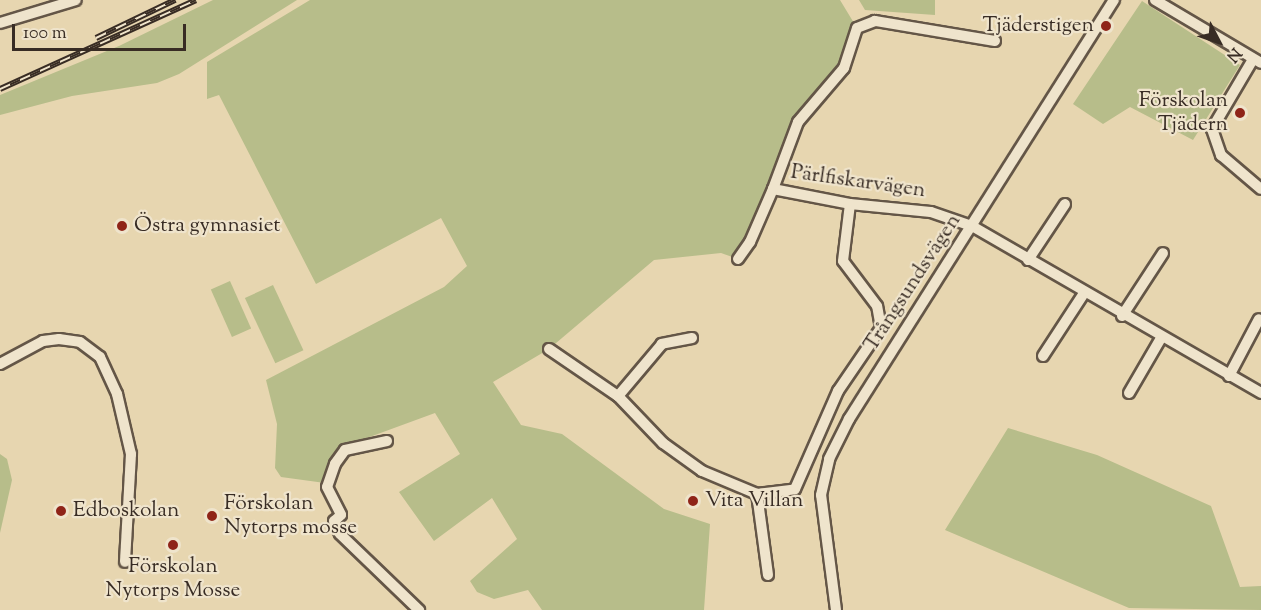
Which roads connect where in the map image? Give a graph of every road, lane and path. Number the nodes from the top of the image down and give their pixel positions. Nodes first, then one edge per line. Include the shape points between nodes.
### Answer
1 (1114, 0) edge
2 (1155, 0) edge
3 (72, 1) edge
4 (0, 23) edge
5 (995, 41) dead end
6 (1257, 62) edge
7 (773, 189) junction
8 (1261, 189) edge
9 (850, 204) junction
10 (1065, 204) dead end
11 (972, 226) junction
12 (1163, 253) dead end
13 (738, 259) dead end
14 (1028, 260) junction
15 (1084, 293) junction
16 (1122, 316) junction
17 (1259, 319) dead end
18 (692, 338) dead end
19 (1161, 338) junction
20 (549, 349) dead end
21 (1042, 356) dead end
22 (0, 364) edge
23 (1229, 376) junction
24 (1129, 393) dead end
25 (1261, 393) edge
26 (618, 396) junction
27 (387, 441) dead end
28 (757, 494) junction
29 (125, 562) dead end
30 (768, 575) dead end
31 (419, 610) edge
32 (836, 610) edge

1 - 11 street, Trångsundsvägen
2 - 6 street
3 - 4 street
5 - 7 street, Pärlfiskarvägen via 875,21 858,28 844,68 798,122
6 - 8 street via 1212,129 1221,155
7 - 9 street, Pärlfiskarvägen
7 - 13 street, Pärlfiskarvägen via 750,242
9 - 11 street, Pärlfiskarvägen via 931,212
9 - 28 street via 843,261 877,306 881,328 838,391 795,489
10 - 14 street
11 - 14 street, Pärlfiskarvägen
11 - 32 street, Trångsundsvägen via 849,419 829,459 821,495
12 - 16 street
14 - 15 street, Pärlfiskarvägen
15 - 16 street, Pärlfiskarvägen
15 - 21 street
16 - 19 street, Pärlfiskarvägen
17 - 23 street
18 - 26 street via 662,344
19 - 23 street, Pärlfiskarvägen
19 - 24 street
20 - 26 street
22 - 29 street via 43,341 59,339 80,342 100,357 117,394 131,454
23 - 25 street, Pärlfiskarvägen
26 - 28 street via 663,443 702,471
27 - 31 street via 345,450 327,488 341,515 334,520 340,534 382,570
28 - 30 street

